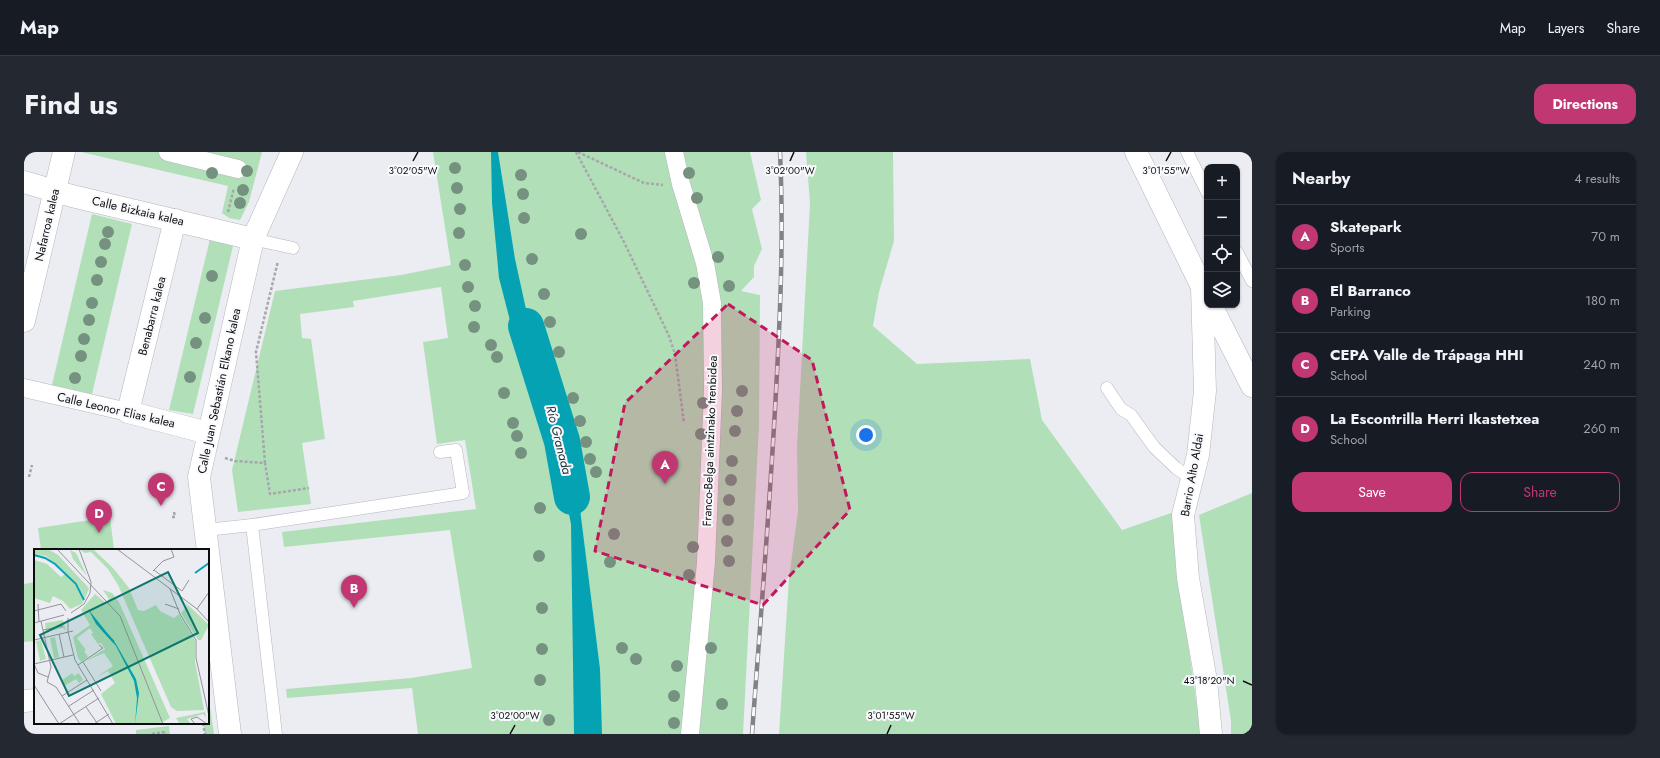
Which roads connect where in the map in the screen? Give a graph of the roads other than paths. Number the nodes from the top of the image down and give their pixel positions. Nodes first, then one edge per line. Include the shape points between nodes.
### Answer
1 (64, 152) edge
2 (168, 152) edge
3 (292, 152) edge
4 (674, 152) edge
5 (1136, 152) edge
6 (1187, 152) edge
7 (238, 168) road end
8 (24, 182) edge
9 (1204, 186) edge
10 (55, 190) junction
11 (175, 220) junction
12 (252, 239) junction
13 (287, 247) road end
14 (1240, 258) edge
15 (1252, 282) edge
16 (1204, 290) edge
17 (1207, 308) edge
18 (1213, 308) edge
19 (24, 321) edge
20 (1252, 386) edge
21 (24, 388) edge
22 (1107, 388) dead end
23 (128, 412) junction
24 (206, 443) junction
25 (440, 452) dead end
26 (1192, 479) junction
27 (252, 525) junction
28 (206, 530) junction
29 (207, 549) edge
30 (209, 574) edge
31 (216, 678) edge
32 (34, 700) edge
33 (24, 701) edge
34 (230, 734) edge
35 (276, 734) edge
36 (690, 734) edge
37 (1211, 734) edge

1 - 10 street, Nafarroa kalea
2 - 7 street
3 - 12 street, Calle Juan Sebastián Elkano kalea
4 - 36 street, Franco-Belga aintzinako trenbidea via 705,263 712,303 713,390 706,562
5 - 16 street
6 - 9 lane
8 - 10 street, Calle Bizkaia kalea
10 - 11 street, Calle Bizkaia kalea
10 - 19 street, Nafarroa kalea
11 - 12 street, Calle Bizkaia kalea
11 - 23 street, Benabarra kalea
12 - 13 lane
12 - 24 street, Calle Juan Sebastián Elkano kalea
14 - 15 lane
17 - 26 street, Barrio Alto Aldai via 1205,390 1198,455
18 - 20 street
21 - 23 street, Calle Leonor Elias kalea
22 - 26 lane via 1121,409 1131,414 1154,447
23 - 24 street, Calle Leonor Elias kalea
24 - 28 street, Calle Juan Sebastián Elkano kalea via 199,477
25 - 27 lane via 456,450 463,493
26 - 37 street, Barrio Alto Aldai via 1183,515 1188,578 1206,681
27 - 28 lane
27 - 35 lane
28 - 29 street, Calle Juan Sebastián Elkano kalea
30 - 31 street, Calle Juan Sebastián Elkano kalea
31 - 34 street, Calle Juan Sebastián Elkano kalea
32 - 33 street

